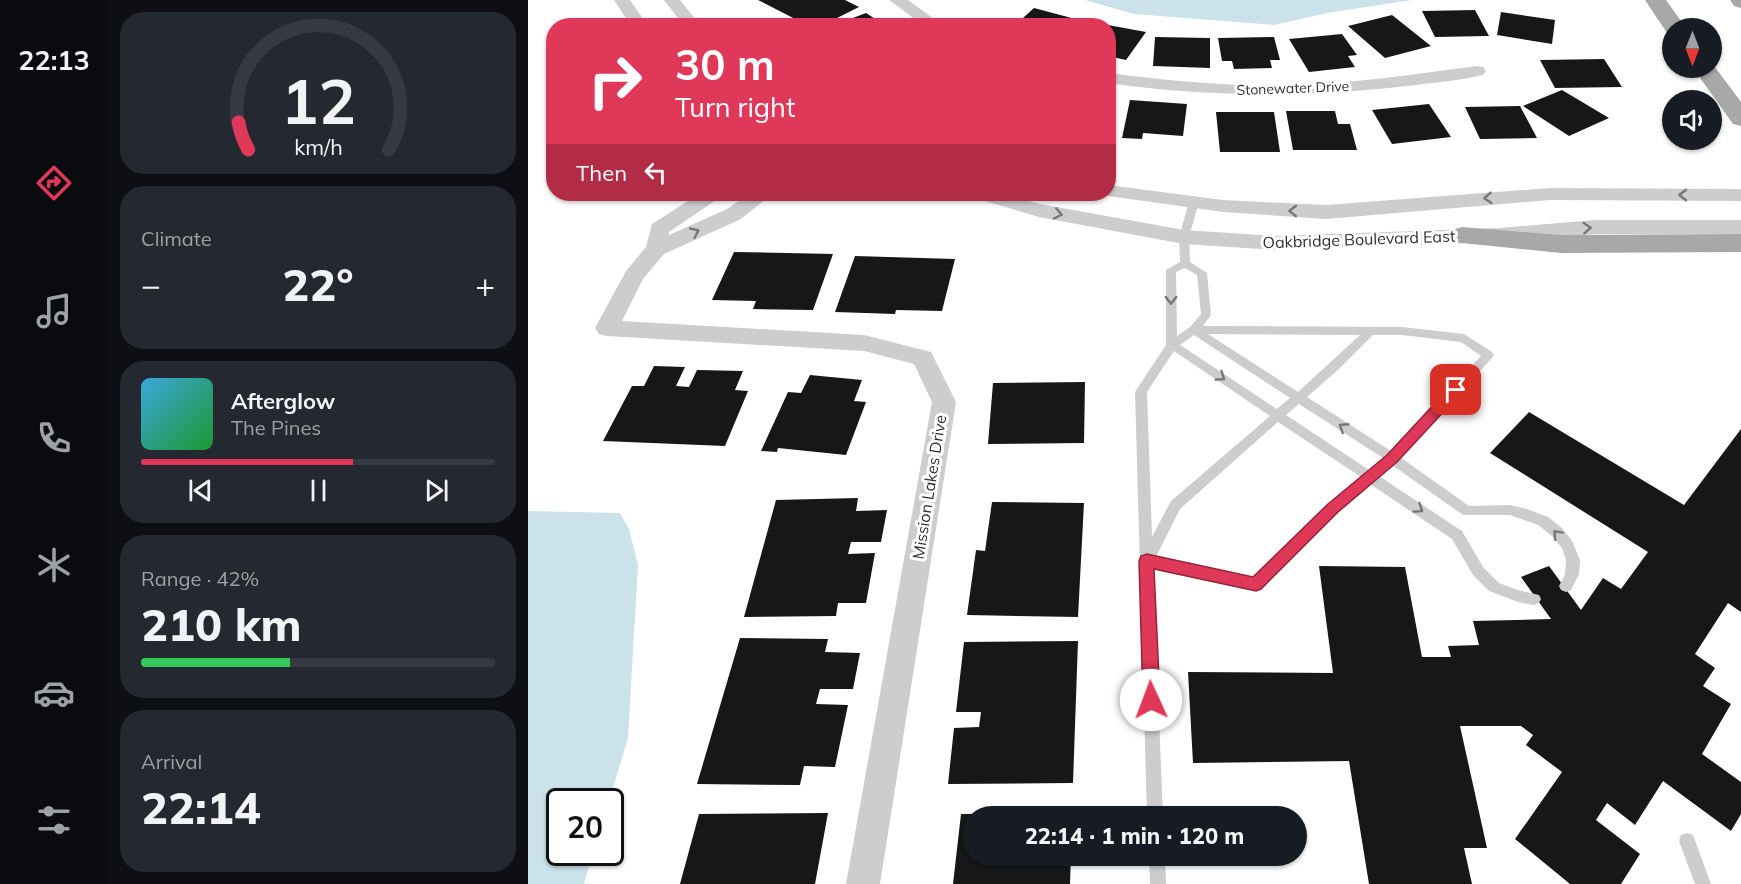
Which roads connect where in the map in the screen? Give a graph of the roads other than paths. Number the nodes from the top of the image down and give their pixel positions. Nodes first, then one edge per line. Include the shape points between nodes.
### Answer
1 (622, 0) edge
2 (672, 0) edge
3 (897, 0) edge
4 (1655, 0) edge
5 (634, 18) edge
6 (687, 18) edge
7 (924, 18) edge
8 (1668, 18) edge
9 (1477, 71) dead end
10 (1711, 78) edge
11 (1116, 79) edge
12 (1741, 119) edge
13 (1116, 192) edge
14 (1741, 195) edge
15 (701, 201) edge
16 (752, 201) edge
17 (1007, 201) edge
18 (1194, 202) junction
19 (1741, 227) edge
20 (1462, 236) junction
21 (1184, 237) junction
22 (1741, 243) edge
23 (656, 249) junction
24 (1185, 264) junction
25 (1194, 330) junction
26 (1370, 331) junction
27 (1172, 345) junction
28 (1297, 397) junction
29 (1278, 416) junction
30 (1392, 459) junction
31 (1370, 477) junction
32 (1147, 561) junction
33 (1566, 586) dead end
34 (1534, 599) dead end
35 (1155, 806) edge
36 (1687, 841) dead end
37 (1157, 866) edge
38 (863, 884) edge
39 (1158, 884) edge
40 (1703, 884) edge

1 - 5 street
2 - 6 street
3 - 7 street
4 - 8 main road
9 - 11 street, Stonewater Drive via 1294,90 1204,89
10 - 12 main road
13 - 18 street, Oakbridge Boulevard East
14 -> 18 street, Oakbridge Boulevard East via 1550,194 1326,212
15 - 23 street, Mission Lakes Drive via 658,229
23 -> 16 street, Mission Lakes Drive via 734,214
17 -> 21 street, Oakbridge Boulevard East
18 - 21 lane
20 -> 19 street, Oakbridge Boulevard East via 1594,227
20 - 21 street, Oakbridge Boulevard East via 1274,243
20 - 22 main road via 1561,244
21 - 24 lane
23 - 38 street, Mission Lakes Drive via 634,276 607,328 864,343 923,358 944,402
24 - 25 lane via 1202,273 1206,315
24 -> 27 lane via 1171,270
25 - 26 lane
25 - 27 lane
25 - 28 lane
26 - 28 lane
26 - 30 lane via 1464,338 1488,355
27 -> 29 lane
27 - 32 lane via 1141,392
28 - 29 lane
30 -> 28 lane
29 - 31 lane
29 - 32 lane via 1175,505
30 - 31 lane
33 -> 30 lane via 1573,560 1567,545 1544,521 1510,510 1467,511
31 - 32 lane via 1256,584
31 -> 34 lane via 1457,535 1484,580 1499,591
32 - 35 lane
36 - 40 lane
37 - 39 lane

